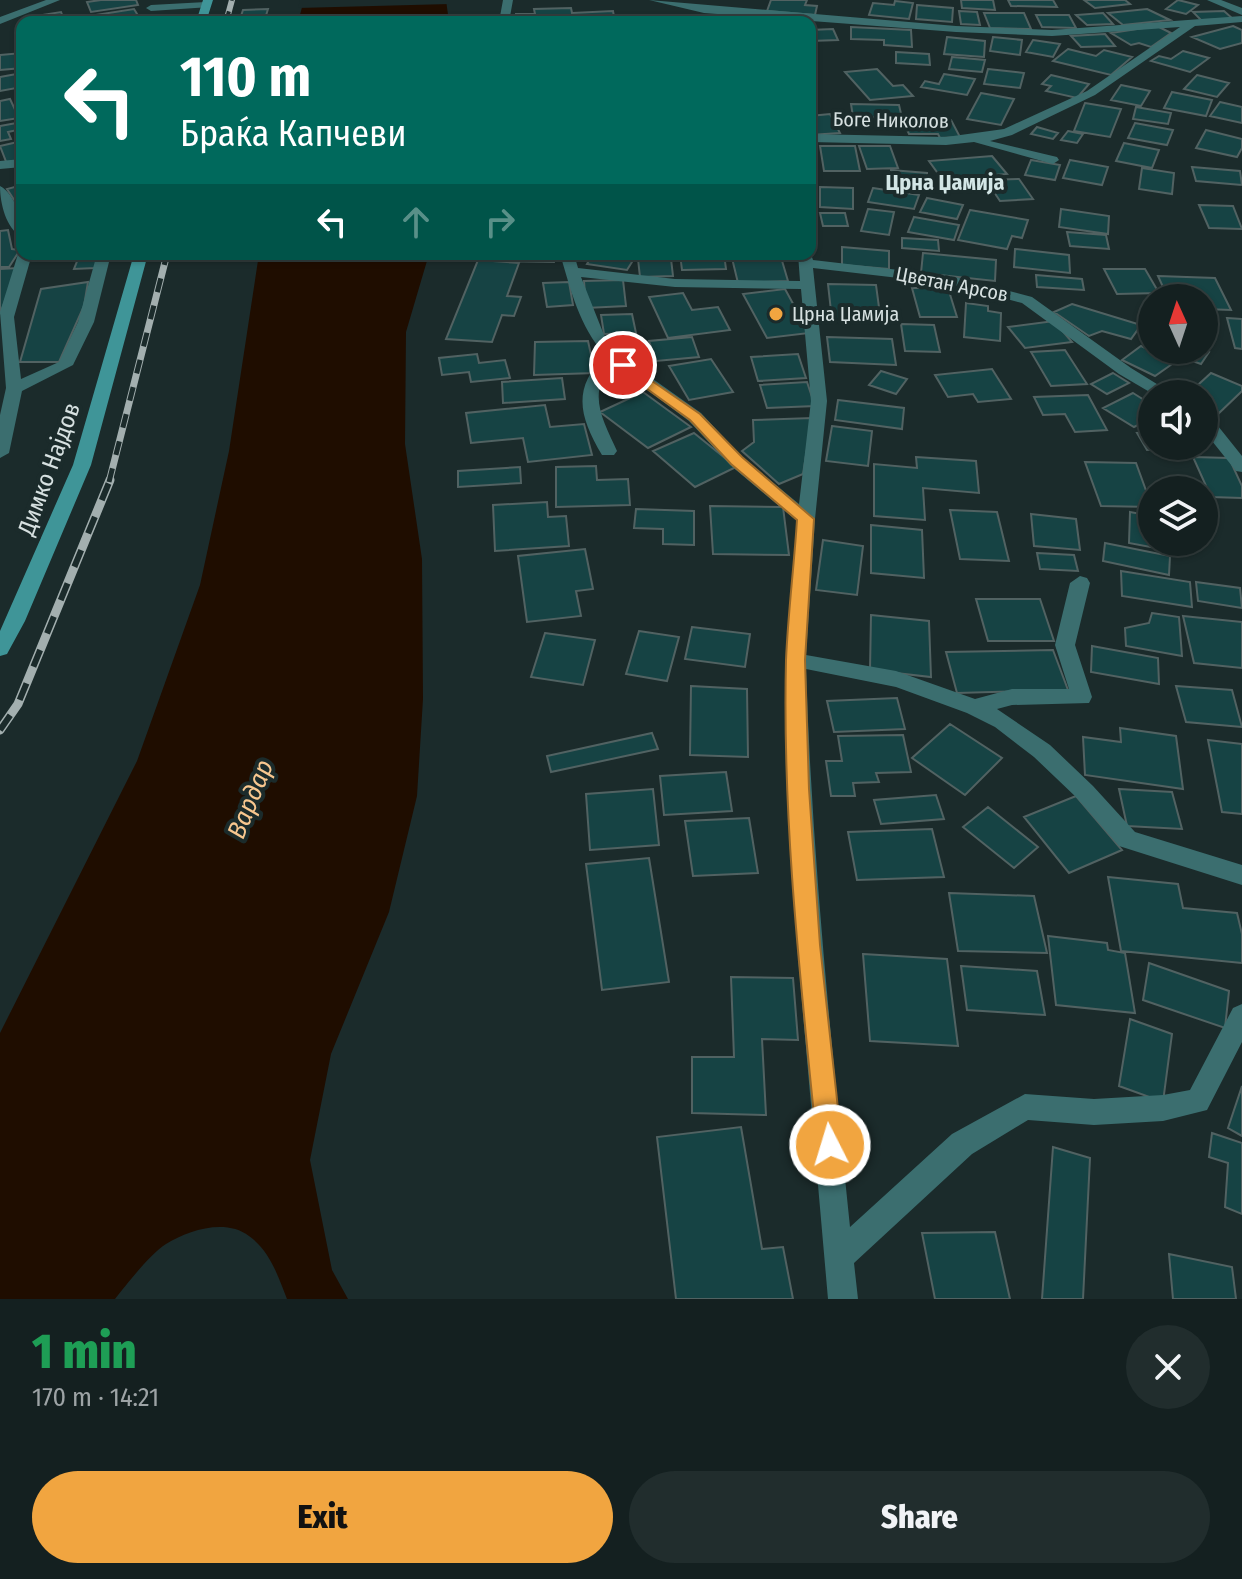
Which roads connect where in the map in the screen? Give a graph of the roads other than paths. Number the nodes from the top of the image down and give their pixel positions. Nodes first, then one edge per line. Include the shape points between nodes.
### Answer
1 (55, 0) edge
2 (654, 0) edge
3 (1212, 0) edge
4 (207, 2) edge
5 (679, 2) edge
6 (149, 4) edge
7 (1242, 12) edge
8 (795, 16) edge
9 (816, 17) edge
10 (1242, 19) edge
11 (0, 21) edge
12 (1193, 23) junction
13 (816, 138) edge
14 (972, 140) junction
15 (1053, 160) dead end
16 (0, 190) edge
17 (16, 221) edge
18 (23, 260) edge
19 (102, 260) edge
20 (139, 260) edge
21 (569, 260) edge
22 (806, 260) edge
23 (813, 260) edge
24 (574, 272) junction
25 (808, 285) junction
26 (614, 354) junction
27 (1141, 380) edge
28 (14, 388) junction
29 (1218, 437) edge
30 (608, 451) dead end
31 (0, 453) edge
32 (1242, 467) edge
33 (806, 519) junction
34 (1080, 583) dead end
35 (0, 649) edge
36 (796, 660) junction
37 (974, 707) junction
38 (1242, 875) edge
39 (1242, 1016) edge
40 (840, 1256) junction
41 (843, 1299) edge

1 - 11 street
2 - 5 street
3 - 7 street
4 - 6 street
5 - 8 street via 719,11
9 - 12 street via 1052,33
10 - 12 street
12 - 14 street, Боге Николов via 1091,93 1008,132
13 - 14 street, Боге Николов
14 - 15 street, Боге Николов
16 - 17 street
18 - 28 street via 6,317
19 - 28 street via 86,322 65,365
20 - 35 main road, Димко Најдов via 82,465
21 - 24 street
22 - 25 street
23 - 27 street, Цветан Арсов via 951,280 1027,300
24 - 25 street via 675,283
24 - 26 street via 597,337
25 - 33 street via 819,401
26 - 30 street via 595,373 587,399
26 - 33 street via 695,417 736,461
28 - 31 street
29 - 32 street
33 - 36 street
34 - 37 street via 1065,645 1082,697 1012,697
36 - 37 street via 896,679
36 - 40 street via 809,945
37 - 38 street via 1042,751 1127,839
39 - 40 street via 1198,1101 1094,1112 1025,1107 962,1144
40 - 41 street

